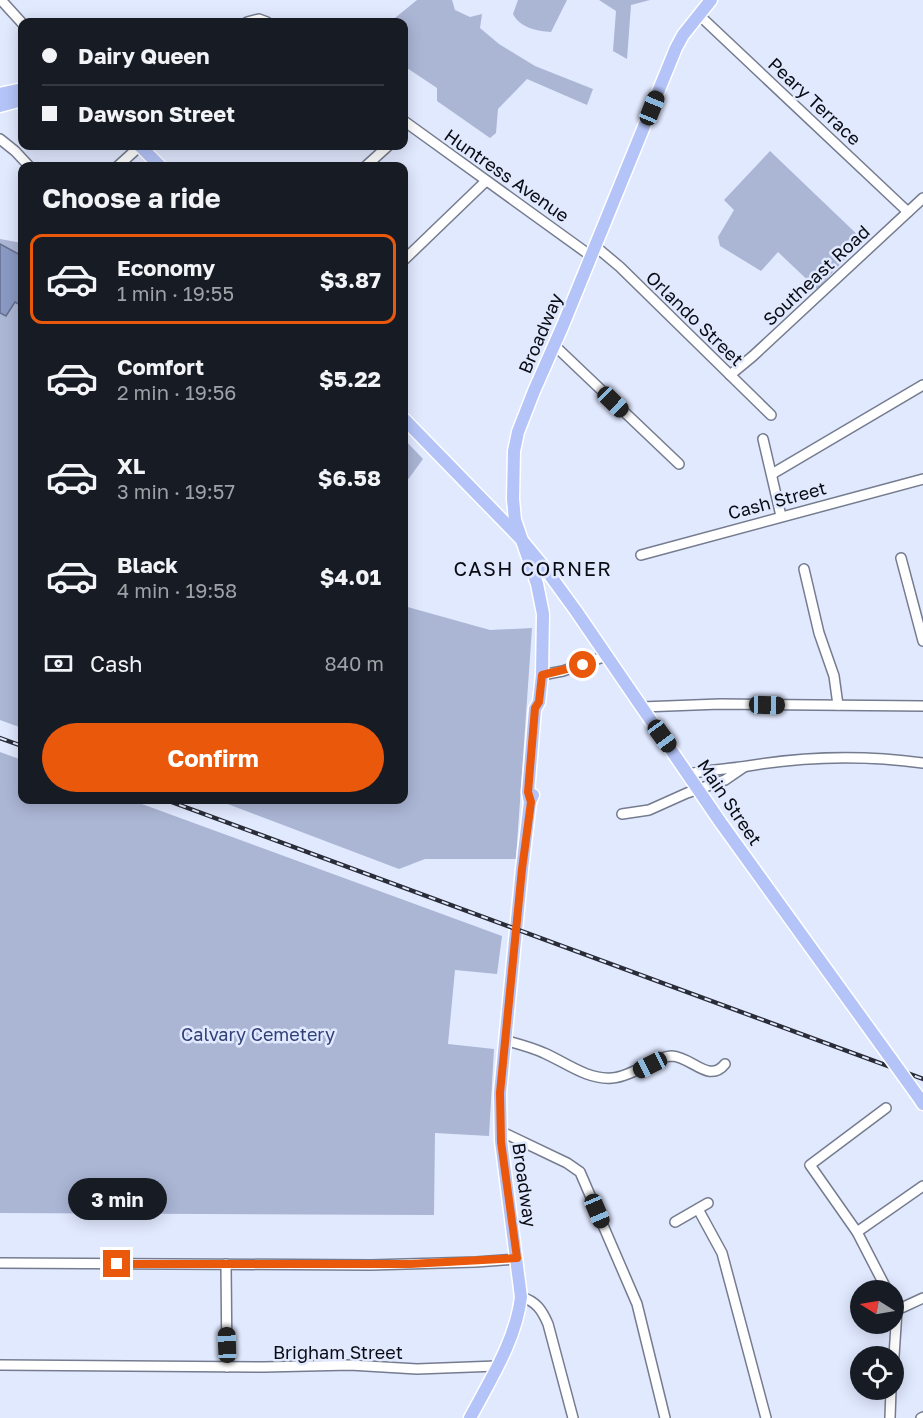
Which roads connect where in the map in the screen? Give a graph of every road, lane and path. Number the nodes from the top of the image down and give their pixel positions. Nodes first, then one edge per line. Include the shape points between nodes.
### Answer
1 (1, 0) edge
2 (711, 0) edge
3 (699, 15) junction
4 (18, 19) edge
5 (18, 90) edge
6 (0, 94) edge
7 (18, 101) edge
8 (0, 106) edge
9 (408, 128) edge
10 (0, 139) edge
11 (136, 150) edge
12 (144, 150) edge
13 (384, 150) edge
14 (25, 162) edge
15 (122, 162) edge
16 (156, 162) edge
17 (370, 162) edge
18 (486, 181) junction
19 (923, 198) edge
20 (908, 212) junction
21 (593, 251) junction
22 (408, 256) edge
23 (554, 345) junction
24 (730, 375) junction
25 (923, 385) edge
26 (771, 415) dead end
27 (408, 423) edge
28 (763, 439) dead end
29 (679, 464) dead end
30 (772, 474) junction
31 (923, 479) edge
32 (781, 516) junction
33 (520, 538) junction
34 (641, 555) dead end
35 (902, 558) dead end
36 (804, 569) dead end
37 (923, 641) edge
38 (606, 656) junction
39 (542, 675) junction
40 (838, 705) junction
41 (923, 706) edge
42 (642, 707) junction
43 (923, 763) edge
44 (746, 766) junction
45 (688, 774) junction
46 (699, 789) junction
47 (622, 814) dead end
48 (504, 1040) junction
49 (725, 1064) dead end
50 (920, 1100) edge
51 (886, 1108) dead end
52 (500, 1131) junction
53 (923, 1186) edge
54 (708, 1203) dead end
55 (698, 1209) junction
56 (675, 1222) dead end
57 (857, 1233) junction
58 (517, 1258) junction
59 (0, 1263) edge
60 (226, 1263) junction
61 (882, 1280) edge
62 (521, 1297) junction
63 (923, 1298) edge
64 (904, 1304) edge
65 (0, 1365) edge
66 (496, 1366) junction
67 (227, 1367) junction
68 (891, 1400) edge
69 (470, 1418) edge
70 (573, 1418) edge
71 (665, 1418) edge
72 (766, 1418) edge
73 (890, 1418) edge

1 - 4 street
2 - 3 main road, Broadway
3 - 20 street, Peary Terrace
3 - 21 main road, Broadway via 676,48
5 - 6 main road
7 - 8 main road
9 - 18 street, Huntress Avenue
10 - 14 street
11 - 15 street
12 - 16 main road
13 - 17 street
18 - 21 street, Huntress Avenue
18 - 22 street
19 - 20 street, Southeast Road
20 - 24 street, Southeast Road
21 - 23 main road, Broadway
21 - 24 street, Orlando Street via 620,267
23 - 29 street
23 - 33 main road, Broadway via 514,451 514,513
24 - 26 street, Orlando Street
25 - 30 street
27 - 33 main road, Main Street
28 - 30 street
30 - 32 street
31 - 32 street, Cash Street
32 - 34 street, Cash Street
33 - 38 main road, Main Street
33 - 39 main road, Broadway via 541,599
35 - 37 street
36 - 40 street via 834,676
38 - 39 street
38 - 42 main road, Main Street
39 - 48 main road, Broadway via 535,708 528,792 531,802
40 - 41 street
40 - 42 street
42 - 45 main road, Main Street
43 - 44 street via 832,757
44 - 45 street
44 - 46 street via 725,780
45 - 46 main road, Main Street
46 - 47 street via 649,810
46 - 50 main road, Main Street, bridge
48 - 49 street via 604,1078 622,1076 672,1056 705,1071 721,1070
48 - 52 main road, Broadway
51 - 57 street via 810,1165
52 - 58 main road, Broadway
52 - 71 street via 580,1172 637,1304
53 - 57 street
54 - 55 street
55 - 56 street
55 - 72 street via 722,1253
57 - 61 street
58 - 60 street via 410,1264
58 - 62 main road, Broadway
59 - 60 street
60 - 67 street
62 - 66 main road, Broadway via 515,1326
62 - 70 street via 534,1302 548,1324
63 - 64 street
65 - 67 street, Brigham Street
66 - 67 street, Brigham Street
66 - 69 main road, Broadway
68 - 73 street

